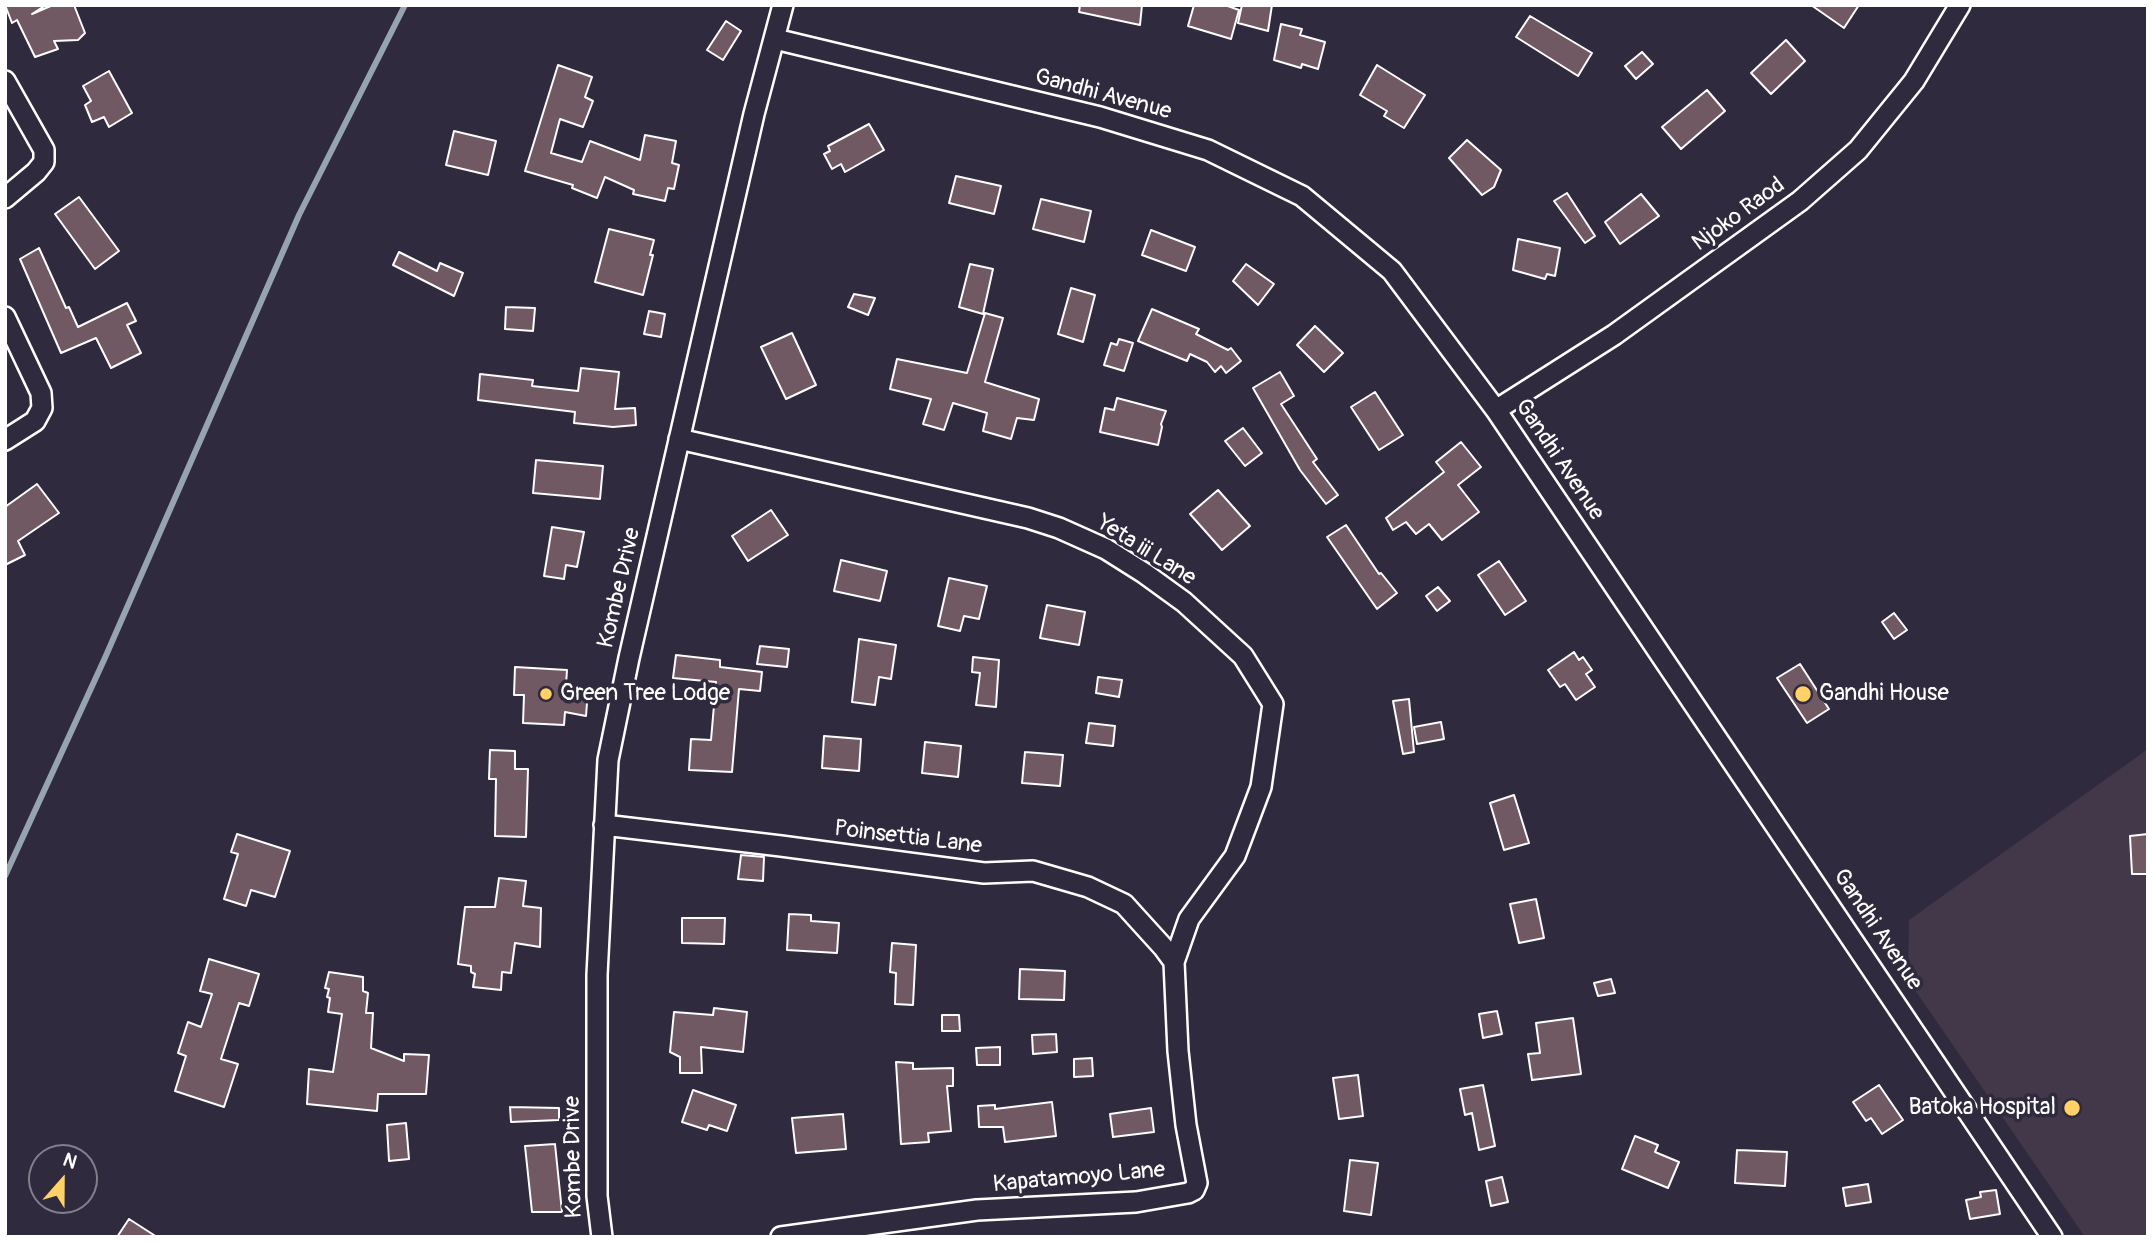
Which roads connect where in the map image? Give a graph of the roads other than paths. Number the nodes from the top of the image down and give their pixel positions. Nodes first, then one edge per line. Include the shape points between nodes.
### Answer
1 (783, 5) edge
2 (1960, 5) edge
3 (775, 39) junction
4 (5, 82) edge
5 (5, 198) edge
6 (5, 317) edge
7 (1496, 410) junction
8 (679, 439) junction
9 (5, 440) edge
10 (604, 825) junction
11 (1174, 962) junction
12 (602, 1237) edge
13 (781, 1237) edge
14 (2052, 1237) edge

1 - 3 street, Kombe Drive
2 - 7 street, Njoko Raod via 1914,81 1866,140 1800,201 1614,335
3 - 7 street, Gandhi Avenue via 1160,134 1209,150 1302,196 1392,271
3 - 8 street, Kombe Drive
4 - 5 street via 44,150 44,162 36,172
6 - 9 street via 41,393 42,408 35,421
7 - 14 street, Gandhi Avenue
8 - 10 street, Kombe Drive via 608,760
8 - 11 street, Yeta iii Lane via 1059,528 1144,573 1184,602 1242,656 1273,704 1261,787 1235,856 1189,919
10 - 11 street, Poinsettia Lane via 985,873 1033,871 1088,887 1124,904
10 - 12 street, Kombe Drive via 597,975 597,1196
11 - 13 street, Kapatamoyo Lane via 1186,1125 1197,1183 1194,1190 1136,1202 977,1210

